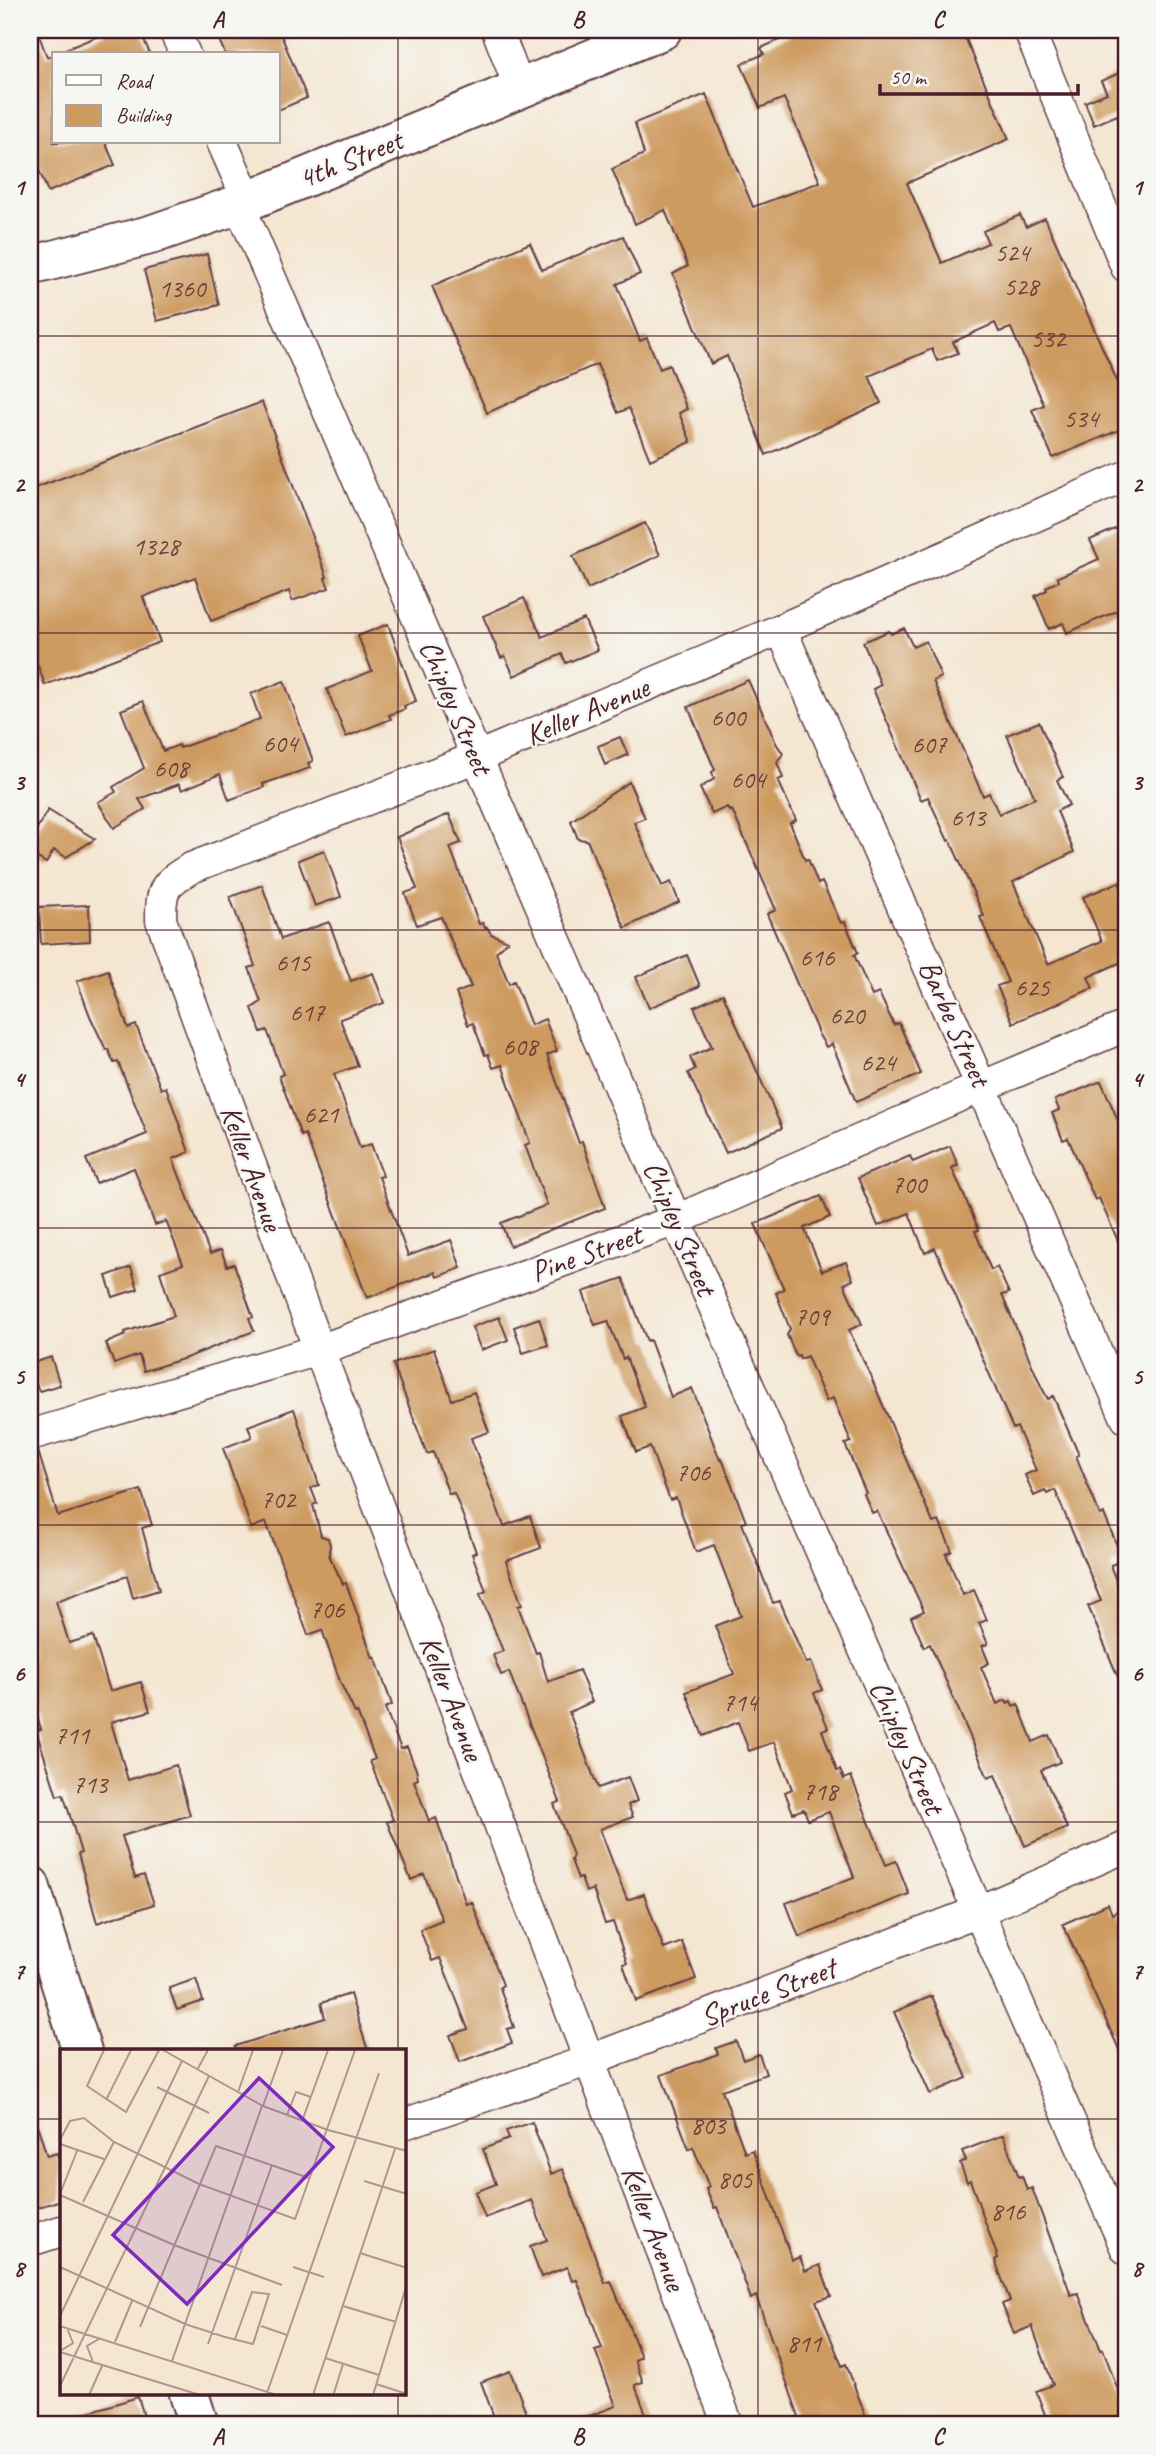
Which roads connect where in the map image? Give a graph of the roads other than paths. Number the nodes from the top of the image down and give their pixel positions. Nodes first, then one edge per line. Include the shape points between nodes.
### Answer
1 (174, 30) edge
2 (497, 30) edge
3 (662, 30) edge
4 (1029, 30) edge
5 (183, 52) edge
6 (520, 89) junction
7 (223, 144) edge
8 (243, 202) junction
9 (30, 266) edge
10 (1126, 267) edge
11 (1126, 475) edge
12 (781, 629) junction
13 (477, 757) junction
14 (1126, 1026) edge
15 (983, 1086) junction
16 (676, 1220) junction
17 (319, 1350) junction
18 (1126, 1418) edge
19 (30, 1435) edge
20 (1126, 1846) edge
21 (30, 1885) edge
22 (979, 1911) junction
23 (81, 2049) edge
24 (590, 2060) junction
25 (406, 2123) edge
26 (60, 2231) edge
27 (30, 2241) edge
28 (1126, 2249) edge
29 (190, 2396) edge
30 (199, 2425) edge
31 (728, 2425) edge

1 - 5 street
2 - 6 street
3 - 6 main road, 4th Street
4 - 10 street
6 - 8 main road, 4th Street
7 - 8 street, Chipley Street
8 - 9 main road, 4th Street via 150,235
8 - 13 street, Chipley Street
11 - 12 street, Keller Avenue
12 - 13 street, Keller Avenue
12 - 15 street, Barbe Street
13 - 16 street, Chipley Street
13 - 17 street, Keller Avenue via 191,867 169,881 161,898 161,920
14 - 15 street, Pine Street
15 - 16 street, Pine Street
15 - 18 street, Barbe Street
16 - 17 street, Pine Street
16 - 22 street, Chipley Street
17 - 19 street, Pine Street
17 - 24 street, Keller Avenue
20 - 22 street, Spruce Street
21 - 23 main road
22 - 24 street, Spruce Street
22 - 28 street, Chipley Street
24 - 25 street, Spruce Street
24 - 31 street, Keller Avenue
26 - 27 street
29 - 30 main road

